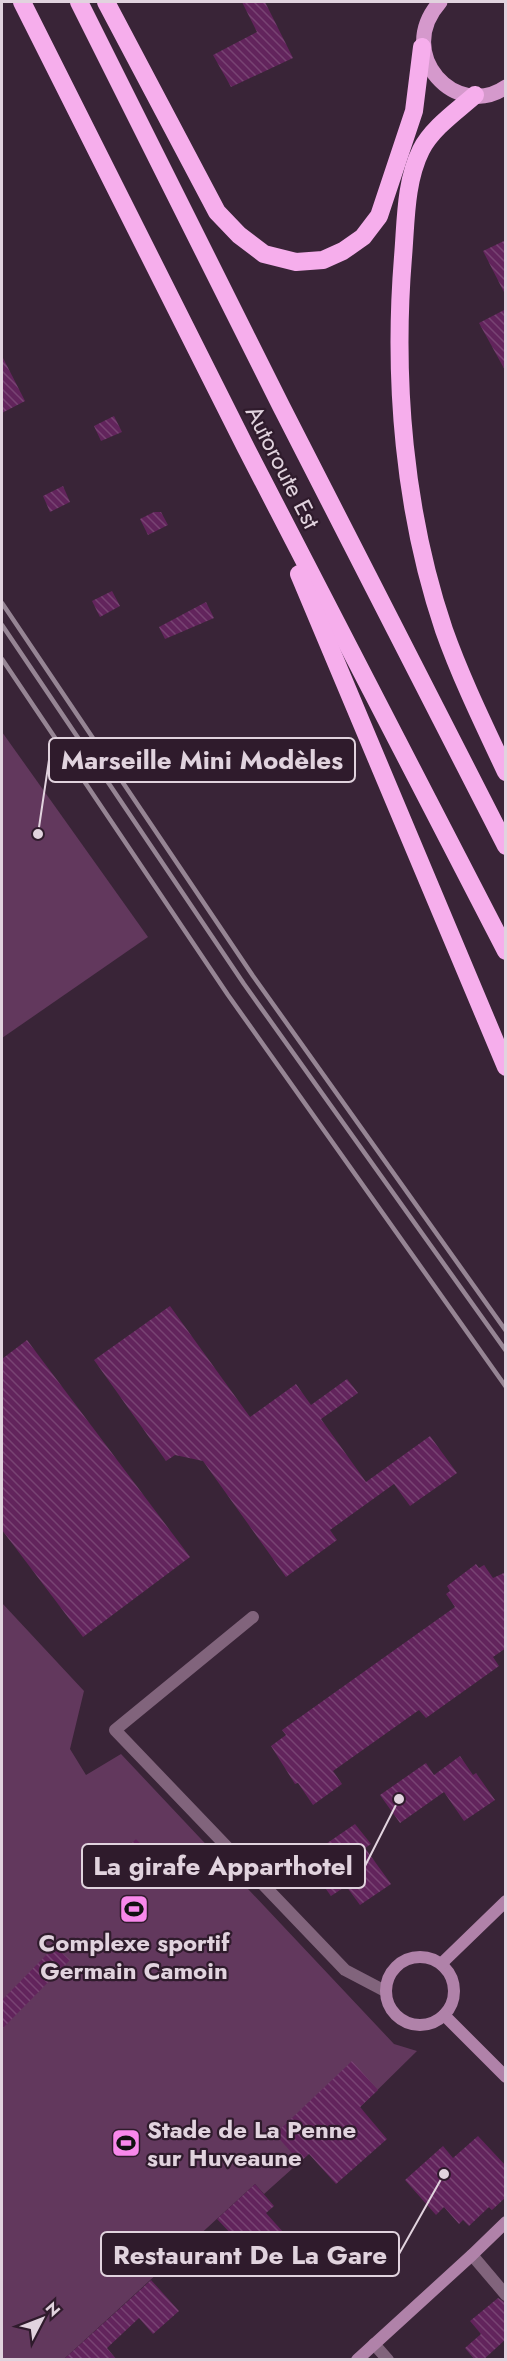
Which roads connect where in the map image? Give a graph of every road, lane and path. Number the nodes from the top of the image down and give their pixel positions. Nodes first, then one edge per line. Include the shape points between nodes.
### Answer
1 (22, 2) edge
2 (79, 2) edge
3 (106, 2) edge
4 (440, 2) edge
5 (422, 47) junction
6 (504, 89) edge
7 (475, 95) junction
8 (246, 448) junction
9 (506, 772) edge
10 (506, 846) edge
11 (506, 951) edge
12 (506, 1067) edge
13 (253, 1617) dead end
14 (506, 1901) edge
15 (441, 1964) junction
16 (386, 1991) junction
17 (444, 2015) junction
18 (506, 2077) edge
19 (506, 2222) edge
20 (472, 2255) junction
21 (506, 2295) edge
22 (374, 2344) junction
23 (357, 2360) edge
24 (388, 2360) edge

1 - 8 highway, Autoroute Est
2 - 10 highway, Autoroute Est
3 - 5 highway via 217,212 264,254 296,262 323,260 343,250 363,237 379,216 414,111
4 - 5 main road via 426,21
5 - 7 main road via 428,66 440,81 455,91
6 - 7 main road
7 - 9 highway via 421,150 410,182 399,323 406,468 422,552 445,630
8 - 11 highway, Autoroute Est
8 - 12 highway
13 - 16 street via 116,1730 345,1970
14 - 15 main road
15 - 16 main road via 431,1958 409,1958 391,1972
15 - 17 main road via 449,1973 454,1995
16 - 17 main road via 393,2012 412,2025 435,2022
17 - 18 main road
19 - 20 main road
20 - 21 street
20 - 22 main road
22 - 23 main road
22 - 24 street

